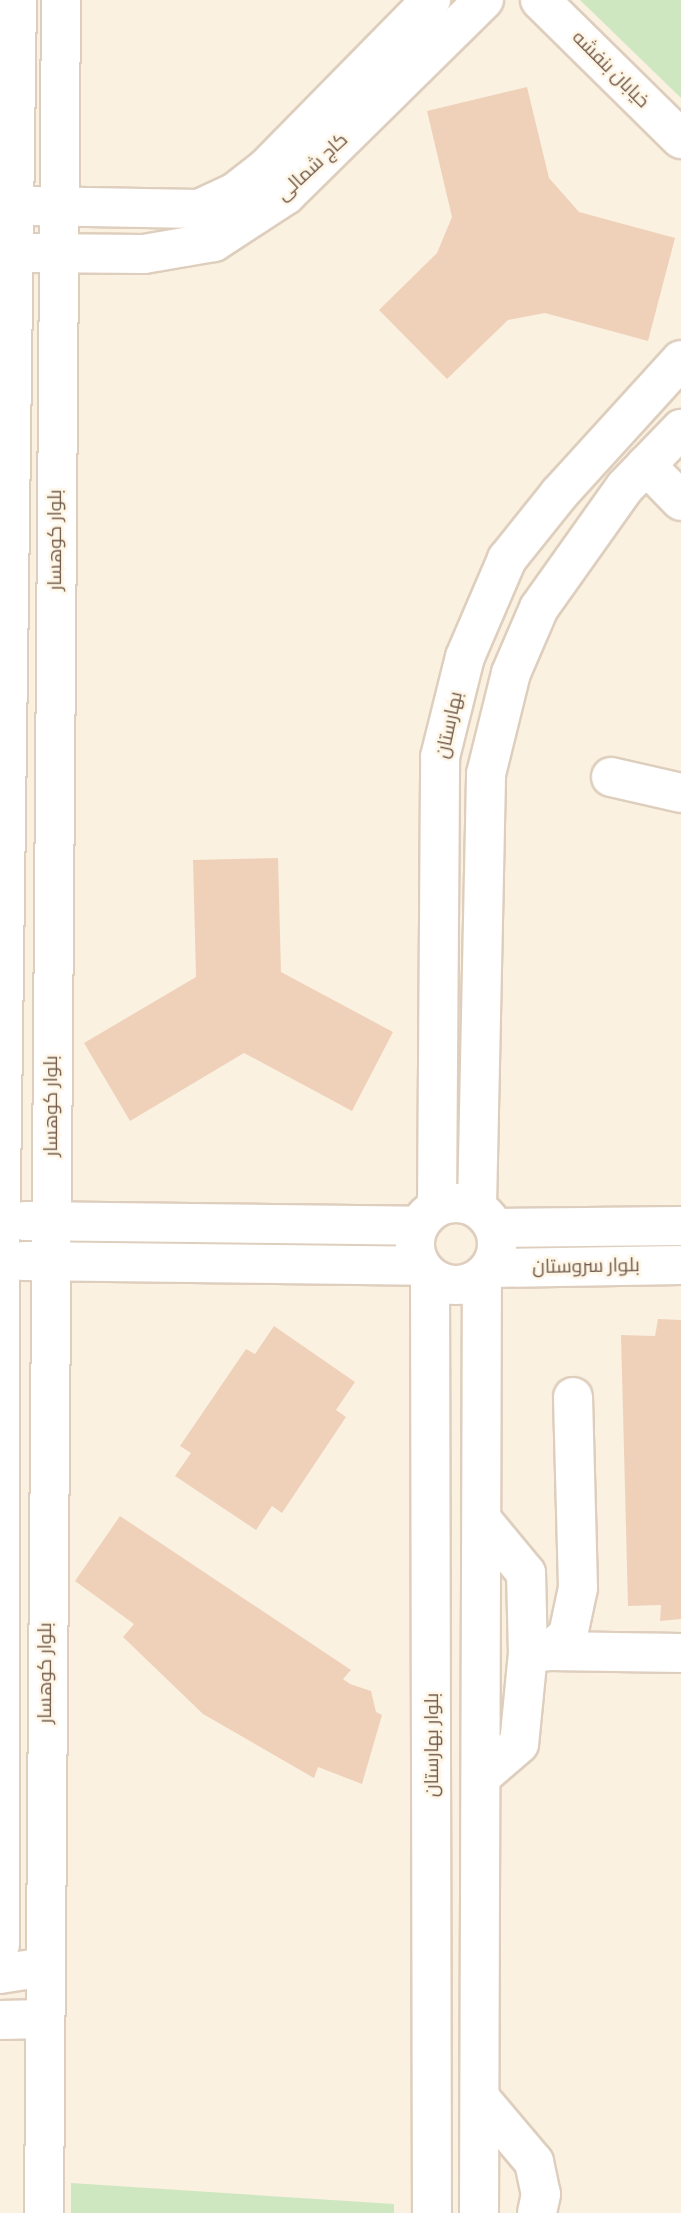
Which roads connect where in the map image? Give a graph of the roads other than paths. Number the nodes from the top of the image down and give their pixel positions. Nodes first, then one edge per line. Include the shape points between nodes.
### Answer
1 (17, 0) edge
2 (61, 0) edge
3 (431, 0) edge
4 (484, 0) edge
5 (540, 0) edge
6 (681, 139) edge
7 (7, 206) edge
8 (56, 206) junction
9 (57, 252) junction
10 (7, 254) edge
11 (681, 360) edge
12 (681, 429) edge
13 (646, 465) junction
14 (681, 501) edge
15 (611, 777) dead end
16 (681, 793) edge
17 (428, 1216) junction
18 (486, 1218) junction
19 (0, 1220) edge
20 (50, 1223) junction
21 (681, 1226) edge
22 (0, 1261) edge
23 (48, 1261) junction
24 (681, 1265) edge
25 (425, 1271) junction
26 (486, 1273) junction
27 (573, 1397) dead end
28 (482, 1520) junction
29 (539, 1652) junction
30 (681, 1653) edge
31 (483, 1775) junction
32 (433, 1891) junction
33 (483, 1891) junction
34 (0, 1945) edge
35 (44, 1967) junction
36 (0, 1974) edge
37 (44, 2019) junction
38 (0, 2020) edge
39 (433, 2063) junction
40 (480, 2080) junction
41 (44, 2213) edge
42 (432, 2213) edge
43 (479, 2213) edge
44 (537, 2213) edge

1 - 7 main road
2 - 8 main road, بلوار کوهسار
3 - 8 main road, کاج شمالی via 265,169 234,193 199,209
4 - 9 main road, کاج شمالی via 286,195 214,242 144,254
5 - 6 main road, خیابان بنفشه
7 - 8 main road, کاج شمالی
7 - 10 main road
8 - 9 main road, بلوار کوهسار
9 - 10 main road, کاج شمالی
9 - 20 main road, بلوار کوهسار
10 - 19 main road
11 - 17 main road, بهارستان via 559,494 507,559 464,657 440,757
12 - 13 main road
13 - 14 main road
13 - 18 main road via 625,487 539,608 511,673 486,774
15 - 16 main road
17 - 18 main road via 451,1202
17 - 20 main road
17 - 25 main road via 416,1253
18 - 21 main road, بلوار سروستان
18 - 26 main road via 497,1255
19 - 20 main road
19 - 22 main road
20 - 23 main road, بلوار کوهسار
22 - 23 main road
22 - 34 main road
23 - 25 main road
23 - 35 main road, بلوار کوهسار
24 - 26 main road, بلوار سروستان
25 - 26 main road via 456,1286
25 - 32 main road, بلوار بهارستان
26 - 28 main road
27 - 29 main road via 578,1588 568,1635
28 - 29 main road via 526,1573
28 - 31 main road
29 - 30 main road
29 - 31 main road via 519,1744
31 - 33 main road
32 - 33 main road
32 - 39 main road, بلوار بهارستان
33 - 40 main road
35 - 36 main road
35 - 37 main road, بلوار کوهسار
37 - 38 main road
37 - 41 main road, بلوار کوهسار
39 - 40 main road
39 - 42 main road, بلوار بهارستان
40 - 43 main road
40 - 44 main road via 534,2162 541,2194

